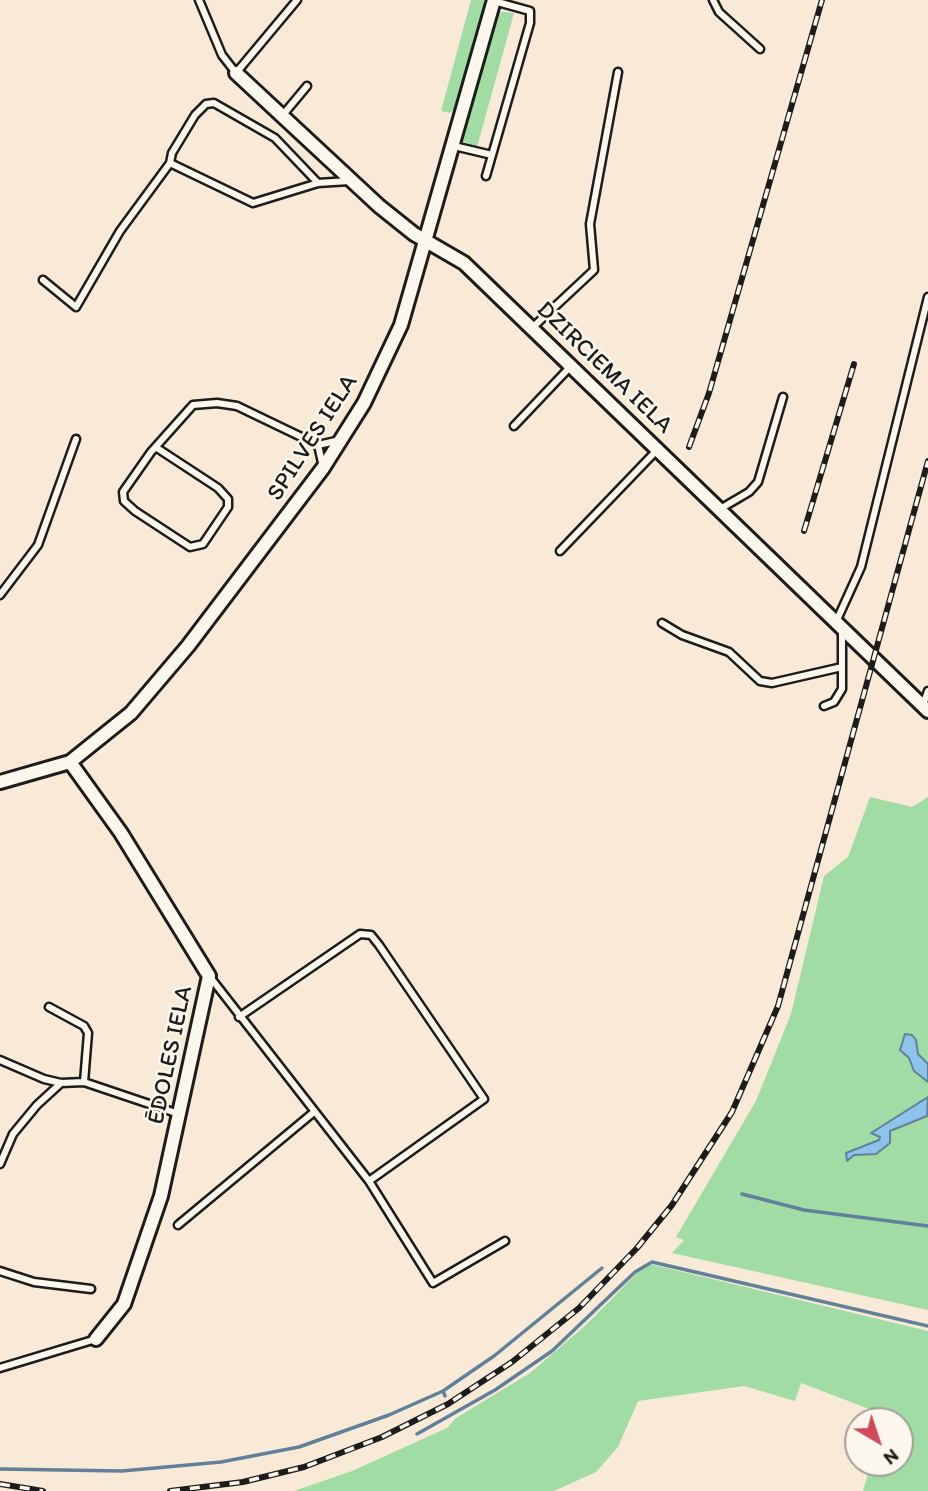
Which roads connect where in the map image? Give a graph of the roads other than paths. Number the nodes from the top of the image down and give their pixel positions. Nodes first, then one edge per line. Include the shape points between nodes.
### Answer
1 (199, 0) edge
2 (297, 0) edge
3 (494, 0) edge
4 (713, 0) edge
5 (760, 49) dead end
6 (618, 72) dead end
7 (236, 73) junction
8 (307, 86) dead end
9 (282, 116) junction
10 (454, 146) junction
11 (492, 155) junction
12 (170, 163) junction
13 (486, 176) dead end
14 (351, 180) junction
15 (318, 183) junction
16 (427, 242) junction
17 (43, 280) dead end
18 (928, 296) edge
19 (532, 328) junction
20 (572, 366) junction
21 (783, 397) dead end
22 (514, 426) dead end
23 (76, 439) dead end
24 (341, 439) junction
25 (318, 445) junction
26 (157, 448) junction
27 (658, 449) junction
28 (323, 468) junction
29 (720, 509) junction
30 (560, 551) dead end
31 (0, 595) edge
32 (662, 622) dead end
33 (839, 624) junction
34 (842, 667) junction
35 (928, 691) edge
36 (824, 706) dead end
37 (926, 707) edge
38 (71, 762) junction
39 (0, 782) edge
40 (209, 976) junction
41 (49, 1007) dead end
42 (239, 1017) junction
43 (0, 1060) edge
44 (84, 1082) junction
45 (61, 1083) junction
46 (314, 1112) junction
47 (181, 1114) junction
48 (0, 1164) edge
49 (369, 1181) junction
50 (178, 1225) dead end
51 (505, 1241) dead end
52 (0, 1271) edge
53 (91, 1289) dead end
54 (96, 1339) joint
55 (0, 1368) edge

1 - 7 lane via 222,55
2 - 7 lane
3 - 10 street, SPILVES IELA
3 - 11 lane via 530,11 530,23
4 - 5 lane via 719,12
6 - 19 lane via 590,224 594,270
7 - 9 street, DZIRCIEMA IELA
8 - 9 lane
9 - 14 street, DZIRCIEMA IELA
10 - 11 lane
10 - 16 street, SPILVES IELA
11 - 13 lane
12 - 15 lane via 253,203
12 - 15 lane via 195,115 214,103 275,138
12 - 17 lane via 120,231 76,307
14 - 15 lane
14 - 16 street, DZIRCIEMA IELA
16 - 19 street, DZIRCIEMA IELA via 464,263
16 - 24 street, SPILVES IELA via 401,325 364,403
18 - 33 lane via 861,566
19 - 20 street, DZIRCIEMA IELA
20 - 22 lane
20 - 27 street, DZIRCIEMA IELA
21 - 29 lane via 758,482
23 - 31 lane via 38,545
24 - 25 lane
24 - 28 street, SPILVES IELA
25 - 26 lane via 237,406 217,403 193,405 175,421
25 - 28 lane
26 - 26 lane via 124,492 124,500 190,547 203,544 228,507 228,499
27 - 29 street, DZIRCIEMA IELA
27 - 30 lane
28 - 38 street, SPILVES IELA via 188,646 131,713
29 - 33 street, DZIRCIEMA IELA
32 - 34 lane via 682,635 729,652 760,681 772,683
33 - 34 lane
33 - 37 street, DZIRCIEMA IELA
34 - 36 lane via 839,697
35 - 37 lane
38 - 39 street, SPILVES IELA
38 - 40 street, ĒDOLES IELA via 121,833
40 - 42 lane
40 - 47 street, ĒDOLES IELA
41 - 44 lane via 84,1026 88,1033
42 - 46 lane
42 - 49 lane via 360,934 371,935 379,945 484,1099
43 - 45 lane
44 - 45 lane
44 - 47 lane
45 - 48 lane via 13,1134
46 - 49 lane
46 - 50 lane
47 - 54 street, ĒDOLES IELA via 161,1196 124,1304
49 - 51 lane via 433,1283
52 - 53 lane via 34,1282
54 - 55 lane

